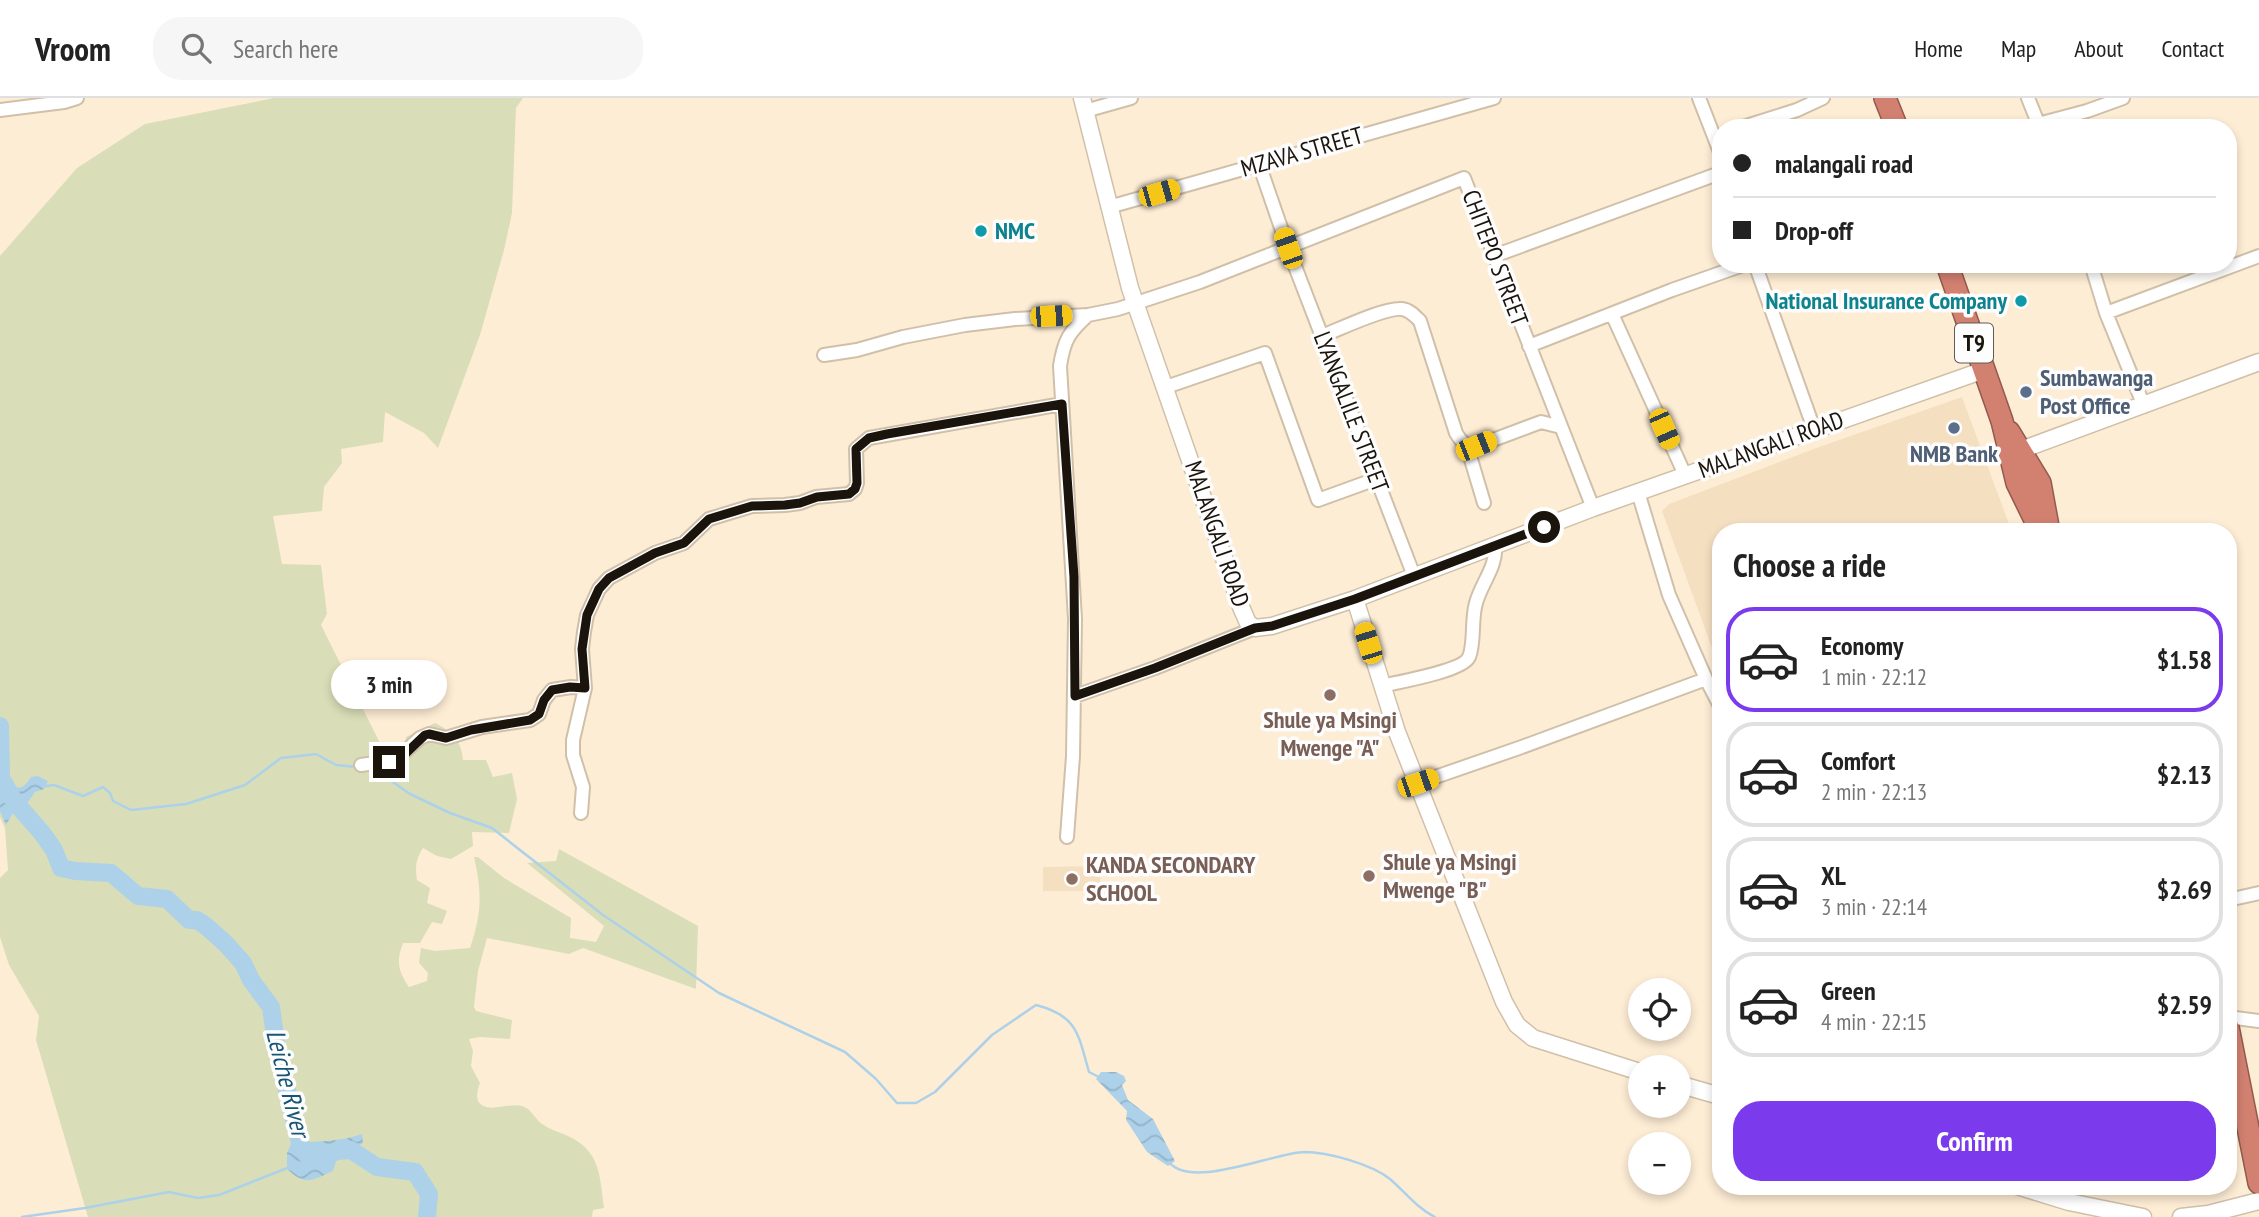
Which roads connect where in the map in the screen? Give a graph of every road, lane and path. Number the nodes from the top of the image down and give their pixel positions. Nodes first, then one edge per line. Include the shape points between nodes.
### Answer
1 (77, 98) edge
2 (1131, 98) edge
3 (1494, 98) edge
4 (1699, 98) edge
5 (1823, 98) edge
6 (1885, 98) edge
7 (2028, 98) edge
8 (2123, 98) edge
9 (1795, 104) edge
10 (1084, 105) edge
11 (0, 110) edge
12 (1761, 119) edge
13 (1893, 119) edge
14 (2036, 119) edge
15 (2061, 119) edge
16 (1712, 123) edge
17 (1259, 164) junction
18 (1712, 176) edge
19 (1109, 207) junction
20 (1288, 248) junction
21 (1494, 256) junction
22 (2259, 256) edge
23 (2237, 264) edge
24 (1720, 273) edge
25 (1758, 273) edge
26 (1950, 273) edge
27 (2094, 273) edge
28 (2213, 273) edge
29 (1136, 303) junction
30 (2106, 313) junction
31 (1612, 314) junction
32 (1088, 315) junction
33 (1322, 336) junction
34 (1529, 346) junction
35 (824, 355) dead end
36 (2259, 362) edge
37 (1984, 370) junction
38 (1166, 387) junction
39 (1062, 404) junction
40 (2144, 406) junction
41 (2002, 421) junction
42 (1561, 427) junction
43 (1814, 429) junction
44 (1467, 446) junction
45 (2021, 450) junction
46 (1685, 475) junction
47 (1376, 479) junction
48 (2028, 482) junction
49 (1638, 492) junction
50 (1484, 503) dead end
51 (1593, 508) junction
52 (2039, 523) edge
53 (2045, 523) edge
54 (1494, 547) junction
55 (1413, 576) junction
56 (1355, 599) junction
57 (1255, 628) junction
58 (1706, 679) junction
59 (1382, 686) junction
60 (585, 688) junction
61 (1712, 691) edge
62 (1075, 696) junction
63 (361, 765) dead end
64 (1418, 783) junction
65 (581, 813) dead end
66 (1067, 837) dead end
67 (2259, 894) edge
68 (2237, 898) edge
69 (2237, 1018) edge
70 (2259, 1021) edge
71 (1628, 1068) edge
72 (2237, 1072) edge
73 (1691, 1088) edge
74 (1712, 1094) edge
75 (2259, 1183) edge
76 (2046, 1195) edge
77 (2259, 1201) edge
78 (2143, 1217) edge
79 (2181, 1217) edge

1 - 11 street
2 - 10 street
3 - 17 street, MZAVA STREET
4 - 16 street
5 - 9 street
6 - 13 highway
7 - 14 street
8 - 15 street
9 - 12 street
10 - 19 street, MALANGALI ROAD
17 - 19 street, MZAVA STREET
17 - 20 street, LYANGALILE STREET
18 - 21 street
19 - 29 street, MALANGALI ROAD
20 - 21 street, CHITEPO STREET via 1467,176
20 - 29 street, CHITEPO STREET
20 - 33 street, LYANGALILE STREET
21 - 34 street, CHITEPO STREET
22 - 23 street
24 - 31 street
25 - 43 street
26 - 37 highway, T9
27 - 30 street
28 - 30 street
29 - 32 street, CHITEPO STREET
29 - 38 street, MALANGALI ROAD
30 - 40 street
31 - 34 street
31 - 46 street
32 - 35 street, CHITEPO STREET via 965,326
32 - 39 street via 1063,343
33 - 44 street via 1389,311 1411,312 1420,321 1456,433
33 - 47 street, LYANGALILE STREET
34 - 42 street, CHITEPO STREET
36 - 40 street
37 - 41 highway, T9
37 - 43 street, MALANGALI ROAD
38 - 47 street via 1265,353 1318,500
38 - 57 street, MALANGALI ROAD via 1241,607
39 - 60 street via 869,438 856,449 857,483 849,494 752,506 709,519 684,543 609,578 587,615 582,649
39 - 62 street via 1074,577
40 - 45 street
41 - 45 highway, T9
41 - 48 highway, T9
42 - 44 street via 1541,422
42 - 51 street, CHITEPO STREET
43 - 46 street, MALANGALI ROAD
44 - 50 street
45 - 48 highway, T9
46 - 49 street, MALANGALI ROAD
47 - 55 street, LYANGALILE STREET
48 - 52 highway, T9
48 - 53 highway, T9
49 - 51 street, MALANGALI ROAD
49 - 58 street via 1669,595
51 - 54 street, MALANGALI ROAD
54 - 55 street, MALANGALI ROAD
54 - 59 street via 1494,561 1473,615 1467,661
55 - 56 street, MALANGALI ROAD
56 - 57 street, MALANGALI ROAD
56 - 59 street
57 - 62 street
58 - 61 street
58 - 64 street
59 - 64 street
60 - 63 street via 552,690 539,714 530,720 446,738 429,734 396,760
60 - 65 street via 573,740 583,787
62 - 66 street
64 - 71 street via 1517,1025 1533,1038
67 - 68 street
69 - 70 street
72 - 75 highway
73 - 74 street
76 - 78 street
77 - 79 street

